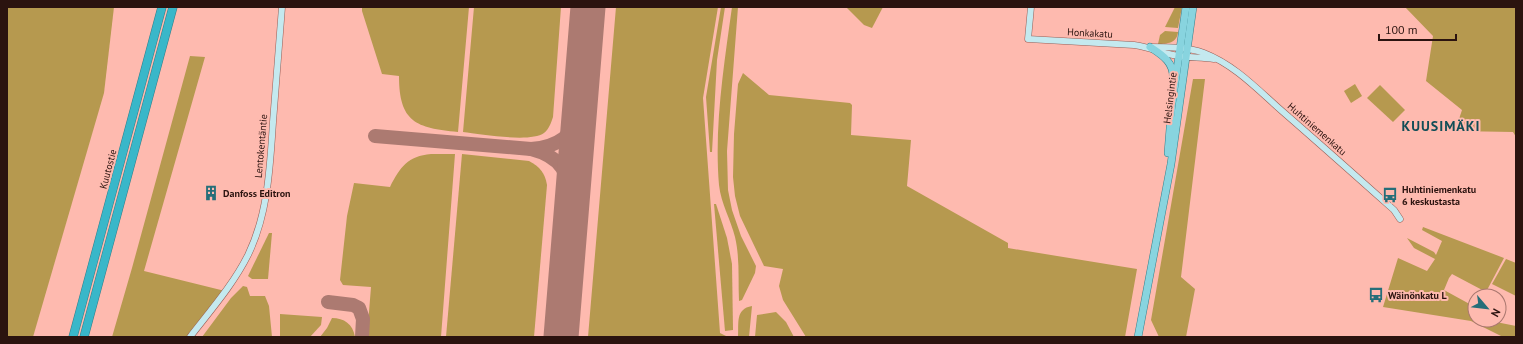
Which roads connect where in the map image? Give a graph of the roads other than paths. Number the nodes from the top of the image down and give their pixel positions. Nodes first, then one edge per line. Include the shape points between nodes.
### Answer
1 (162, 7) edge
2 (173, 7) edge
3 (282, 7) edge
4 (1031, 7) edge
5 (1186, 7) edge
6 (1193, 7) edge
7 (1150, 48) junction
8 (1183, 49) junction
9 (1182, 57) junction
10 (1215, 59) junction
11 (1172, 104) junction
12 (1166, 191) junction
13 (1400, 219) dead end
14 (73, 337) edge
15 (84, 337) edge
16 (190, 337) edge
17 (1138, 337) edge

1 - 14 highway, Kuutostie
2 - 15 highway, Kuutostie
3 - 16 street, Lentokentäntie via 269,177 258,232 236,276
4 - 7 street, Honkakatu via 1028,39
5 - 8 main road, Helsingintie
6 - 8 main road, Helsingintie
7 - 8 street, Honkakatu
7 - 9 street, Honkakatu
7 - 11 main road via 1168,60 1172,69
8 - 9 main road, Helsingintie
8 - 10 street, Huhtiniemenkatu via 1201,52
9 - 10 street, Huhtiniemenkatu
9 - 11 main road, Helsingintie
9 - 12 main road, Helsingintie
10 - 13 street, Huhtiniemenkatu via 1243,77 1394,210
11 - 12 main road, Helsingintie
12 - 17 main road, Helsingintie

